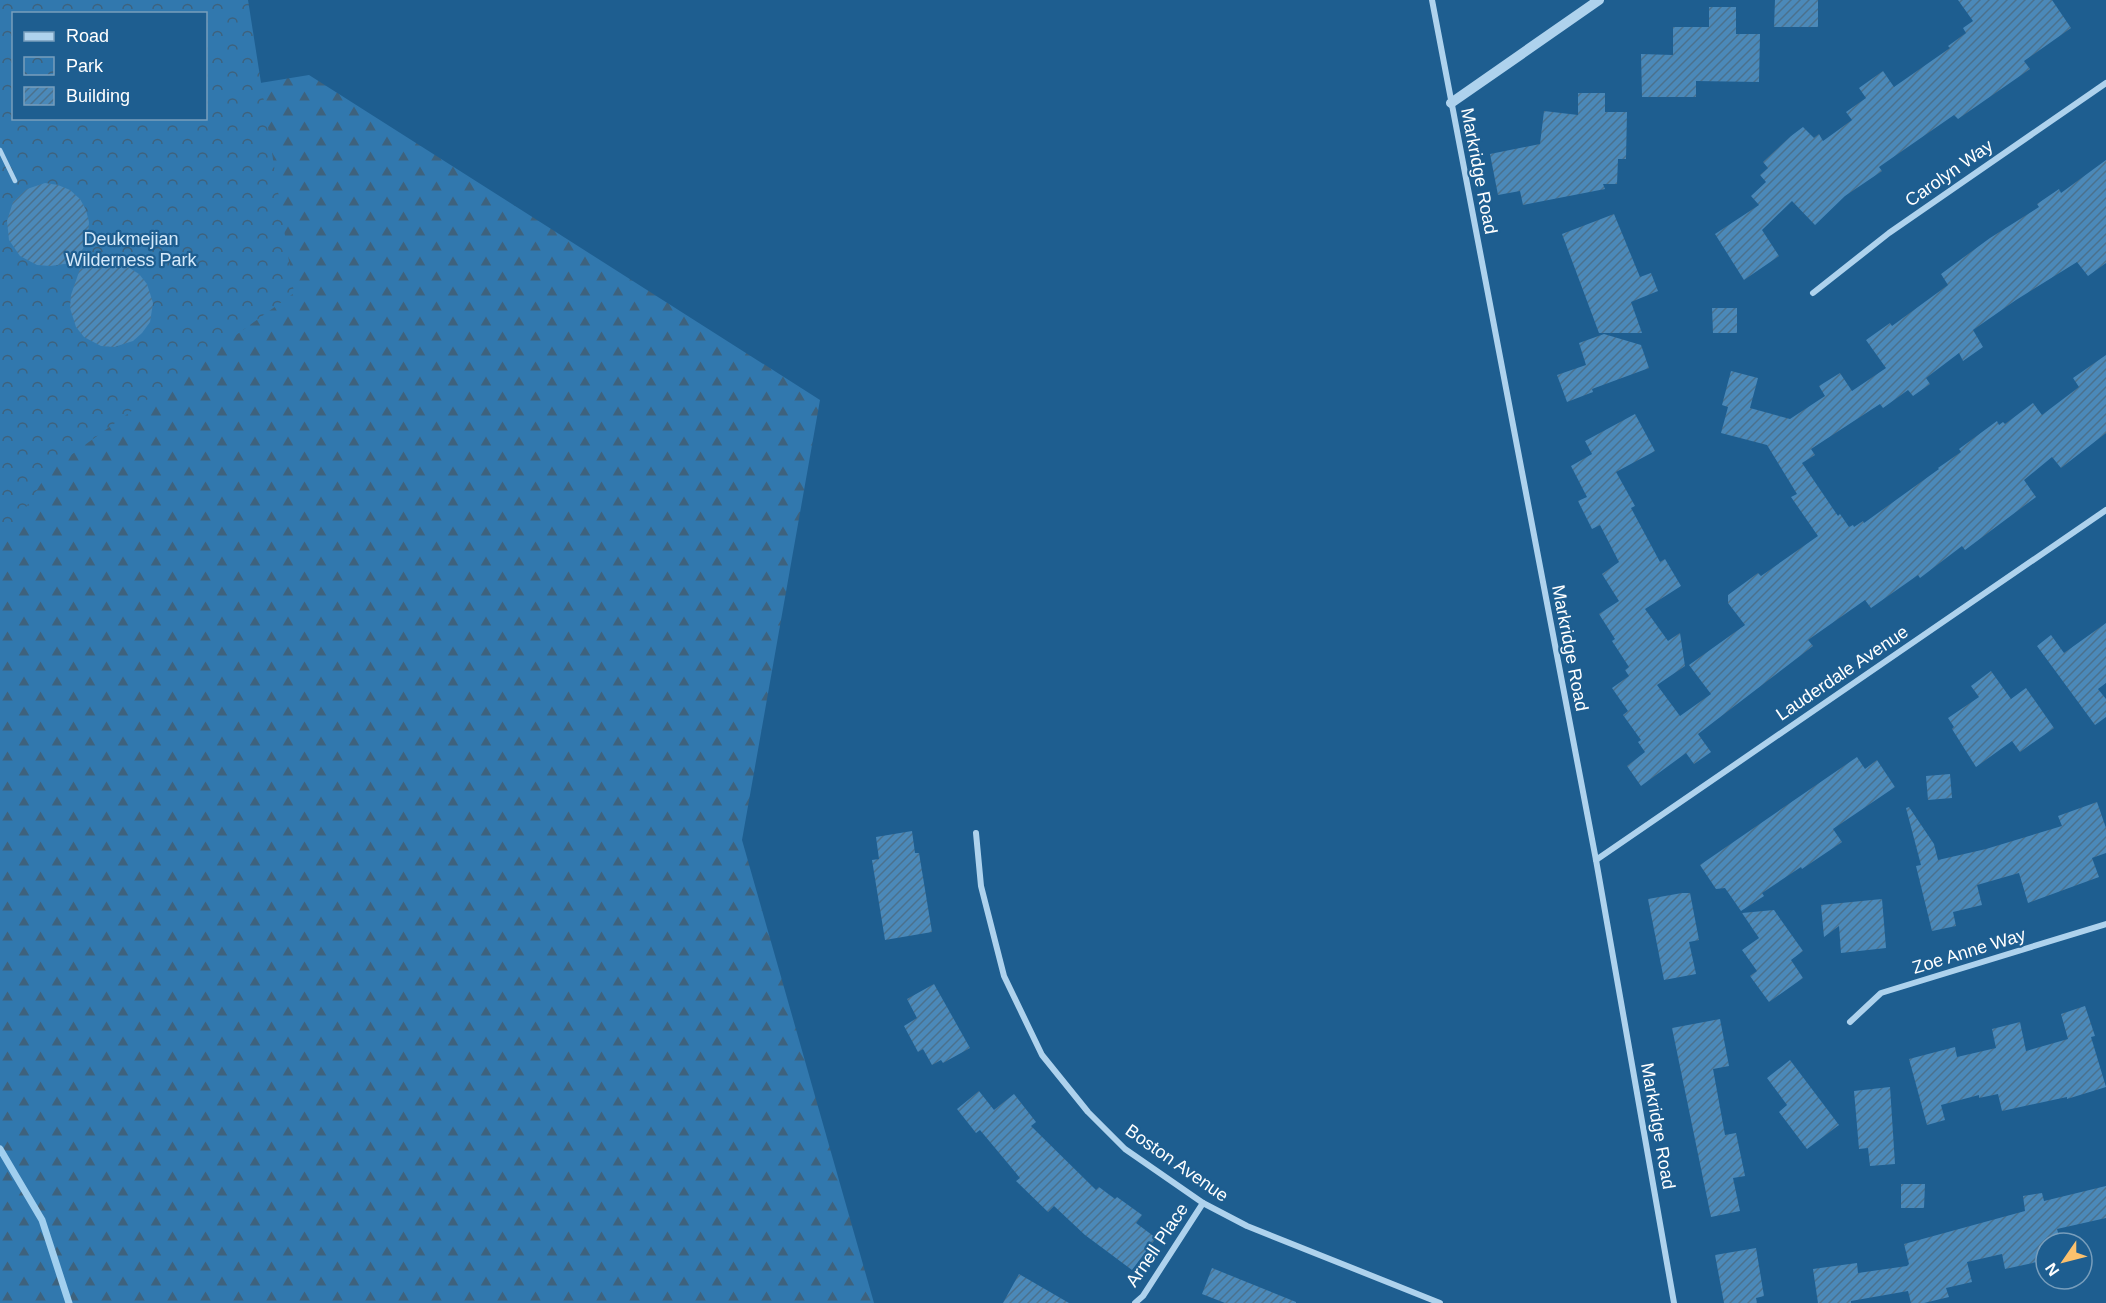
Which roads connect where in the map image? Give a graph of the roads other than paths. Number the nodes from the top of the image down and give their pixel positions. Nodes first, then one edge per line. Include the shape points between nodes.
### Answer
1 (1431, 0) edge
2 (1599, 0) edge
3 (2106, 83) edge
4 (1451, 103) junction
5 (0, 150) edge
6 (15, 181) dead end
7 (1813, 293) dead end
8 (2106, 510) edge
9 (976, 833) dead end
10 (1596, 860) junction
11 (2106, 924) edge
12 (1850, 1022) dead end
13 (1203, 1203) junction
14 (1135, 1303) edge
15 (1440, 1303) edge
16 (1674, 1303) edge

1 - 4 street, Markridge Road
2 - 4 street
3 - 7 street, Carolyn Way via 1889,233
4 - 10 street, Markridge Road
5 - 6 lane
8 - 10 street, Lauderdale Avenue
9 - 13 street, Boston Avenue via 981,886 1004,976 1042,1055 1088,1112 1125,1149
10 - 16 street, Markridge Road
11 - 12 street, Zoe Anne Way via 1881,993
13 - 14 street, Arnell Place
13 - 15 street, Boston Avenue via 1247,1226

